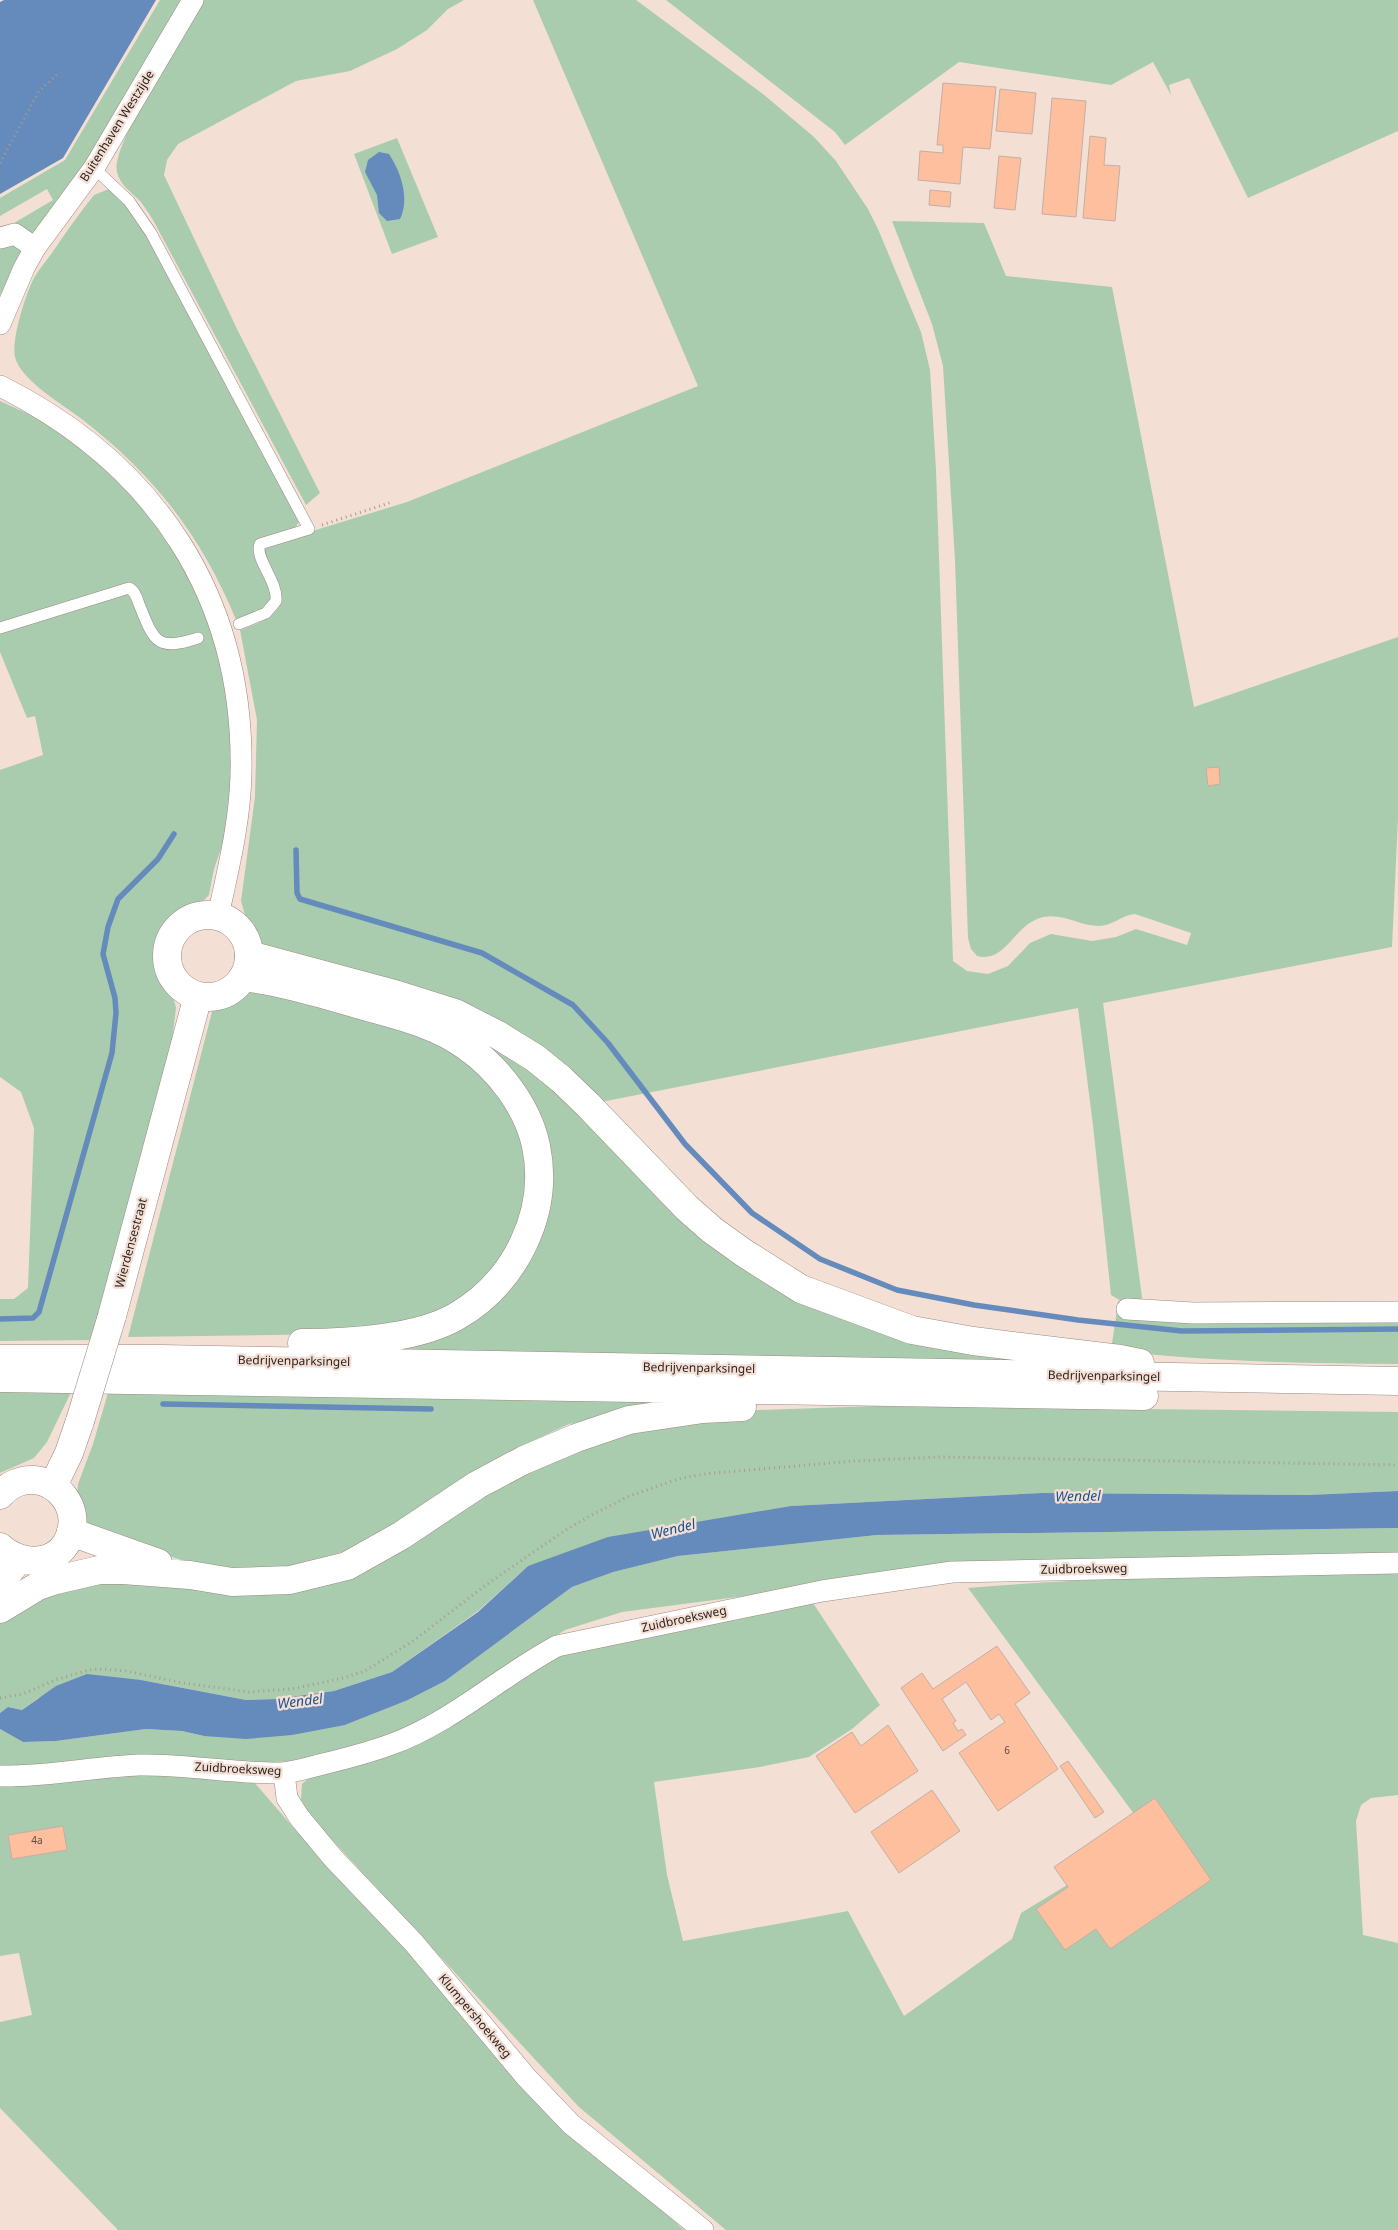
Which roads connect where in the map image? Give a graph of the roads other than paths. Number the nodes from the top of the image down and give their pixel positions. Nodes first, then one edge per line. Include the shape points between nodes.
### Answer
1 (193, 0) edge
2 (94, 168) junction
3 (0, 238) edge
4 (35, 248) junction
5 (0, 324) edge
6 (0, 386) edge
7 (238, 624) dead end
8 (0, 628) edge
9 (198, 638) dead end
10 (218, 916) junction
11 (246, 966) junction
12 (198, 996) junction
13 (1127, 1309) dead end
14 (1398, 1312) edge
15 (0, 1359) edge
16 (0, 1378) edge
17 (1205, 1378) junction
18 (1398, 1381) edge
19 (918, 1393) junction
20 (1398, 1400) edge
21 (53, 1486) junction
22 (0, 1495) edge
23 (71, 1532) junction
24 (9, 1554) edge
25 (1398, 1563) edge
26 (190, 1575) junction
27 (0, 1583) edge
28 (0, 1609) edge
29 (284, 1773) junction
30 (0, 1776) edge
31 (703, 2230) edge

1 - 2 street, Buitenhaven Westzijde
2 - 4 street, Buitenhaven Westzijde
2 - 7 lane via 128,201 151,233 309,529 260,544 258,554 275,586 276,601 266,613
3 - 4 street via 14,234
4 - 5 street, Buitenhaven Westzijde
6 - 10 street via 35,403 87,439 139,488 184,549 211,604 225,643 241,728 238,810
8 - 9 lane via 129,588 135,593 158,641 174,645
10 - 11 main road via 230,921 246,941
10 - 12 main road via 203,915 188,920 169,944 168,962 172,975 187,991
11 - 12 main road via 227,993
11 - 15 main road via 263,980 338,998 438,1030 466,1046 496,1072 522,1108 536,1145 537,1204 524,1246 503,1278 481,1300 456,1317 411,1333 339,1343 194,1345
11 - 17 main road via 398,995 455,1013 498,1035 561,1079 712,1230 801,1289 912,1330 1120,1359
12 - 21 main road, Wierdensestraat, bridge via 112,1316 69,1453
13 - 14 street via 1192,1313
15 - 17 main road, Bedrijvenparksingel via 160,1359
16 - 19 main road, Bedrijvenparksingel
17 - 18 main road, Bedrijvenparksingel
19 - 20 main road, Bedrijvenparksingel
19 - 26 main road via 812,1406 703,1409 629,1420 524,1460 346,1566 290,1580 232,1582
21 - 22 main road via 28,1480 15,1483
21 - 23 main road via 70,1506
23 - 24 main road via 56,1554 44,1560 31,1562
23 - 26 main road
24 - 27 main road
25 - 29 street, Zuidbroeksweg via 952,1572 822,1591 557,1646 528,1661 424,1730 352,1757
26 - 28 main road via 122,1570 85,1572 38,1586
29 - 30 street, Zuidbroeksweg via 138,1766 50,1775
29 - 31 street, Klumpershoekweg via 287,1798 299,1817 333,1858 414,1942 526,2077 572,2124

